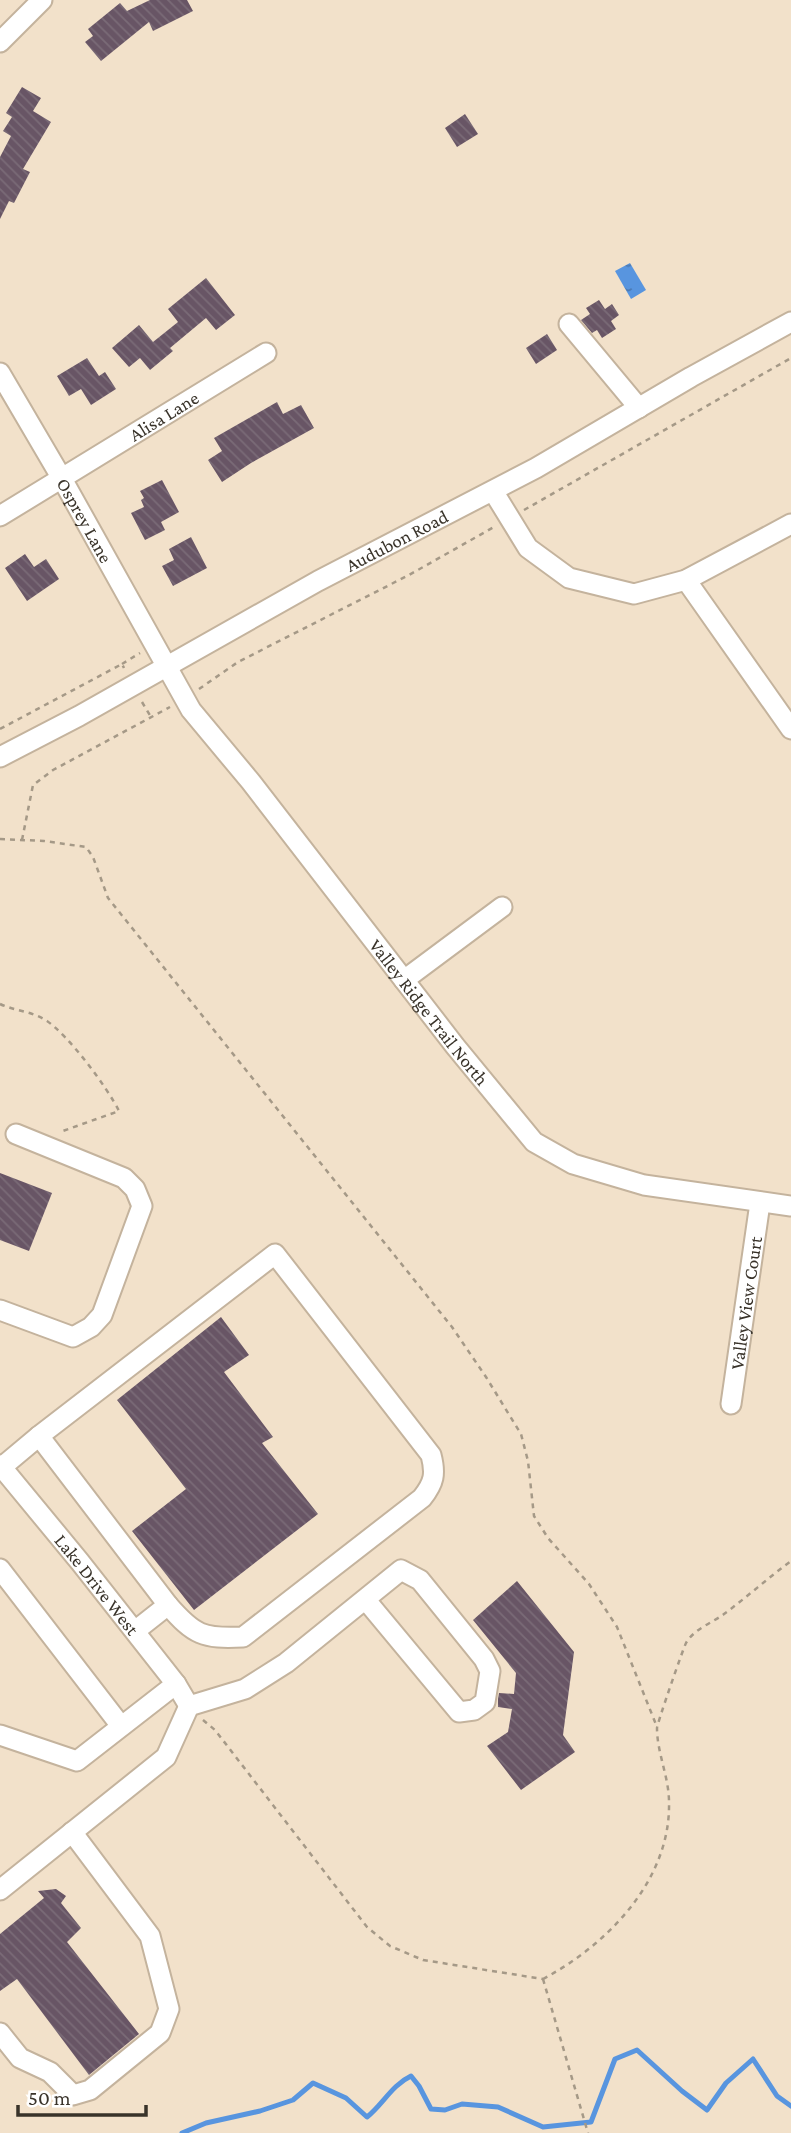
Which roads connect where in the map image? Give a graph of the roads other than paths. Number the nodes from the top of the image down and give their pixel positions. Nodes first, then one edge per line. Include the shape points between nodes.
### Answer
1 (42, 0) edge
2 (0, 42) edge
3 (791, 322) edge
4 (569, 324) dead end
5 (266, 352) dead end
6 (0, 373) edge
7 (639, 408) junction
8 (61, 477) junction
9 (493, 491) junction
10 (0, 516) edge
11 (791, 524) edge
12 (686, 580) junction
13 (168, 666) junction
14 (791, 729) edge
15 (0, 757) edge
16 (502, 907) dead end
17 (404, 980) junction
18 (16, 1134) dead end
19 (760, 1203) junction
20 (791, 1206) edge
21 (0, 1310) edge
22 (731, 1404) dead end
23 (39, 1436) junction
24 (1, 1466) edge
25 (0, 1569) edge
26 (365, 1599) junction
27 (167, 1605) junction
28 (135, 1631) junction
29 (176, 1684) junction
30 (188, 1706) junction
31 (121, 1726) junction
32 (0, 1735) edge
33 (72, 1832) junction
34 (0, 1890) edge
35 (0, 2034) edge

1 - 2 street
3 - 7 street, Audubon Road
4 - 7 street
5 - 8 street, Alisa Lane
6 - 8 street, Osprey Lane
7 - 9 street, Audubon Road
8 - 10 street, Alisa Lane
8 - 13 street, Osprey Lane
9 - 12 street via 528,548 569,578 634,594
9 - 13 street, Audubon Road via 318,581
11 - 12 street
12 - 14 street
13 - 15 street, Audubon Road
13 - 17 street, Valley Ridge Trail North via 191,710
16 - 17 street
17 - 19 street, Valley Ridge Trail North via 534,1142 573,1164 644,1185
18 - 21 street via 124,1178 142,1206 102,1315 91,1327 73,1337
19 - 20 street, Valley Ridge Trail North
19 - 22 street, Valley View Court
23 - 24 street
23 - 27 street
23 - 27 street via 275,1254 431,1455 435,1471 422,1498 243,1637 203,1635 186,1626
24 - 28 street, Lake Drive West
25 - 31 street
26 - 26 street via 401,1570 420,1580 484,1659 490,1671 485,1702 474,1710 459,1712
26 - 30 street via 246,1689
27 - 28 street
28 - 29 street, Lake Drive West
29 - 30 street, Lake Drive West
29 - 31 street
30 - 33 street via 166,1757
31 - 32 street via 77,1761
33 - 34 street
33 - 35 street via 149,1936 169,2009 160,2033 90,2090 73,2095 50,2072 20,2058

